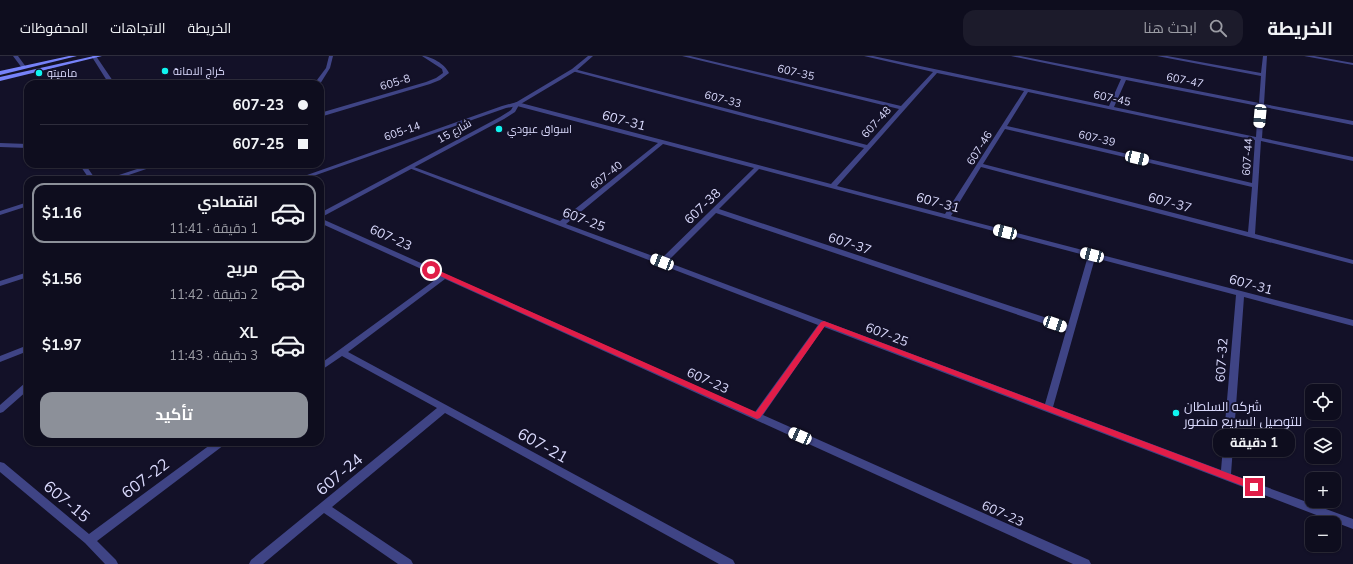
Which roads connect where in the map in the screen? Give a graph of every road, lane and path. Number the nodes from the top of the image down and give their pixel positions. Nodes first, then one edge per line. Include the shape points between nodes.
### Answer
1 (14, 56) edge
2 (75, 56) edge
3 (331, 56) edge
4 (424, 56) edge
5 (589, 56) edge
6 (684, 56) edge
7 (866, 56) edge
8 (1013, 56) edge
9 (1159, 56) edge
10 (1265, 56) edge
11 (1306, 56) edge
12 (97, 57) edge
13 (1353, 64) edge
14 (24, 67) junction
15 (574, 70) junction
16 (936, 71) junction
17 (0, 73) edge
18 (1263, 75) junction
19 (1124, 78) junction
20 (0, 79) edge
21 (110, 80) edge
22 (320, 80) edge
23 (1027, 90) junction
24 (516, 104) junction
25 (1261, 105) junction
26 (902, 108) junction
27 (1110, 108) junction
28 (324, 114) edge
29 (1353, 123) edge
30 (1004, 127) junction
31 (1258, 139) junction
32 (662, 142) junction
33 (0, 145) edge
34 (24, 146) edge
35 (868, 147) junction
36 (1353, 159) edge
37 (980, 165) junction
38 (758, 167) junction
39 (145, 168) edge
40 (412, 168) junction
41 (120, 176) edge
42 (307, 176) edge
43 (1255, 186) junction
44 (832, 187) junction
45 (24, 205) edge
46 (714, 210) junction
47 (0, 213) edge
48 (324, 214) edge
49 (947, 217) junction
50 (324, 222) edge
51 (561, 224) junction
52 (1251, 235) junction
53 (1092, 255) junction
54 (662, 262) junction
55 (1353, 262) edge
56 (24, 275) edge
57 (445, 276) junction
58 (0, 284) edge
59 (1240, 293) junction
60 (824, 323) junction
61 (1353, 323) edge
62 (1070, 329) junction
63 (24, 350) edge
64 (342, 352) junction
65 (0, 360) edge
66 (324, 365) edge
67 (24, 389) edge
68 (444, 408) junction
69 (1048, 409) junction
70 (0, 410) edge
71 (757, 416) junction
72 (216, 446) edge
73 (0, 466) edge
74 (1226, 476) junction
75 (324, 507) junction
76 (1353, 524) edge
77 (89, 540) junction
78 (112, 564) edge
79 (255, 564) edge
80 (407, 564) edge
81 (729, 564) edge
82 (1085, 564) edge

1 - 14 street
2 - 14 main road
3 - 22 street via 328,68
4 - 28 street, 605-8 via 444,68 446,73 428,83
5 - 15 street, شارع 15
6 - 26 street, 607-35
7 - 16 street, 607-45
8 - 19 street, 607-47
9 - 18 street
10 - 18 street, 607-44
11 - 13 street
12 - 20 main road
12 - 21 street
14 - 17 main road
15 - 24 street, شارع 15
15 - 35 street, 607-33
16 - 23 street, 607-45
16 - 26 street, 607-48
18 - 25 street, 607-44
19 - 25 street, 607-47
19 - 27 street
23 - 27 street, 607-45
23 - 30 street, 607-46
24 - 32 street, 607-31
24 - 40 street, شارع 15 via 513,111 502,118
24 - 42 street, 605-14
25 - 29 street, 607-47
25 - 31 street, 607-44
26 - 35 street, 607-48
27 - 31 street, 607-45
30 - 37 street, 607-46
30 - 43 street, 607-39
31 - 36 street, 607-45
31 - 43 street, 607-44
32 - 38 street, 607-31
32 - 51 street, 607-40
33 - 34 street
35 - 44 street, 607-48
37 - 49 street, 607-46
37 - 52 street, 607-37
38 - 44 street, 607-31
38 - 46 street, 607-38
39 - 41 street
40 - 48 street, شارع 15
40 - 51 street, 607-25
43 - 52 street, 607-44
44 - 49 street, 607-31
45 - 47 street
46 - 54 street, 607-38
46 - 62 street, 607-37
49 - 53 street, 607-31
50 - 57 street, 607-23
51 - 54 street, 607-25
52 - 55 street, 607-37
53 - 59 street, 607-31
53 - 62 street
54 - 60 street, 607-25
56 - 58 street
57 - 64 street
57 - 71 street, 607-23
59 - 61 street, 607-31
59 - 74 street, 607-32
60 - 69 street, 607-25
60 - 71 street
62 - 69 street
63 - 65 street
64 - 66 street
64 - 68 street, 607-21
67 - 70 street
68 - 75 street, 607-24
68 - 81 street, 607-21
69 - 74 street, 607-25
71 - 82 street, 607-23
72 - 77 street, 607-22
73 - 77 street, 607-15
74 - 76 street, 607-25
75 - 79 street, 607-24
75 - 80 street
77 - 78 street, 607-15

